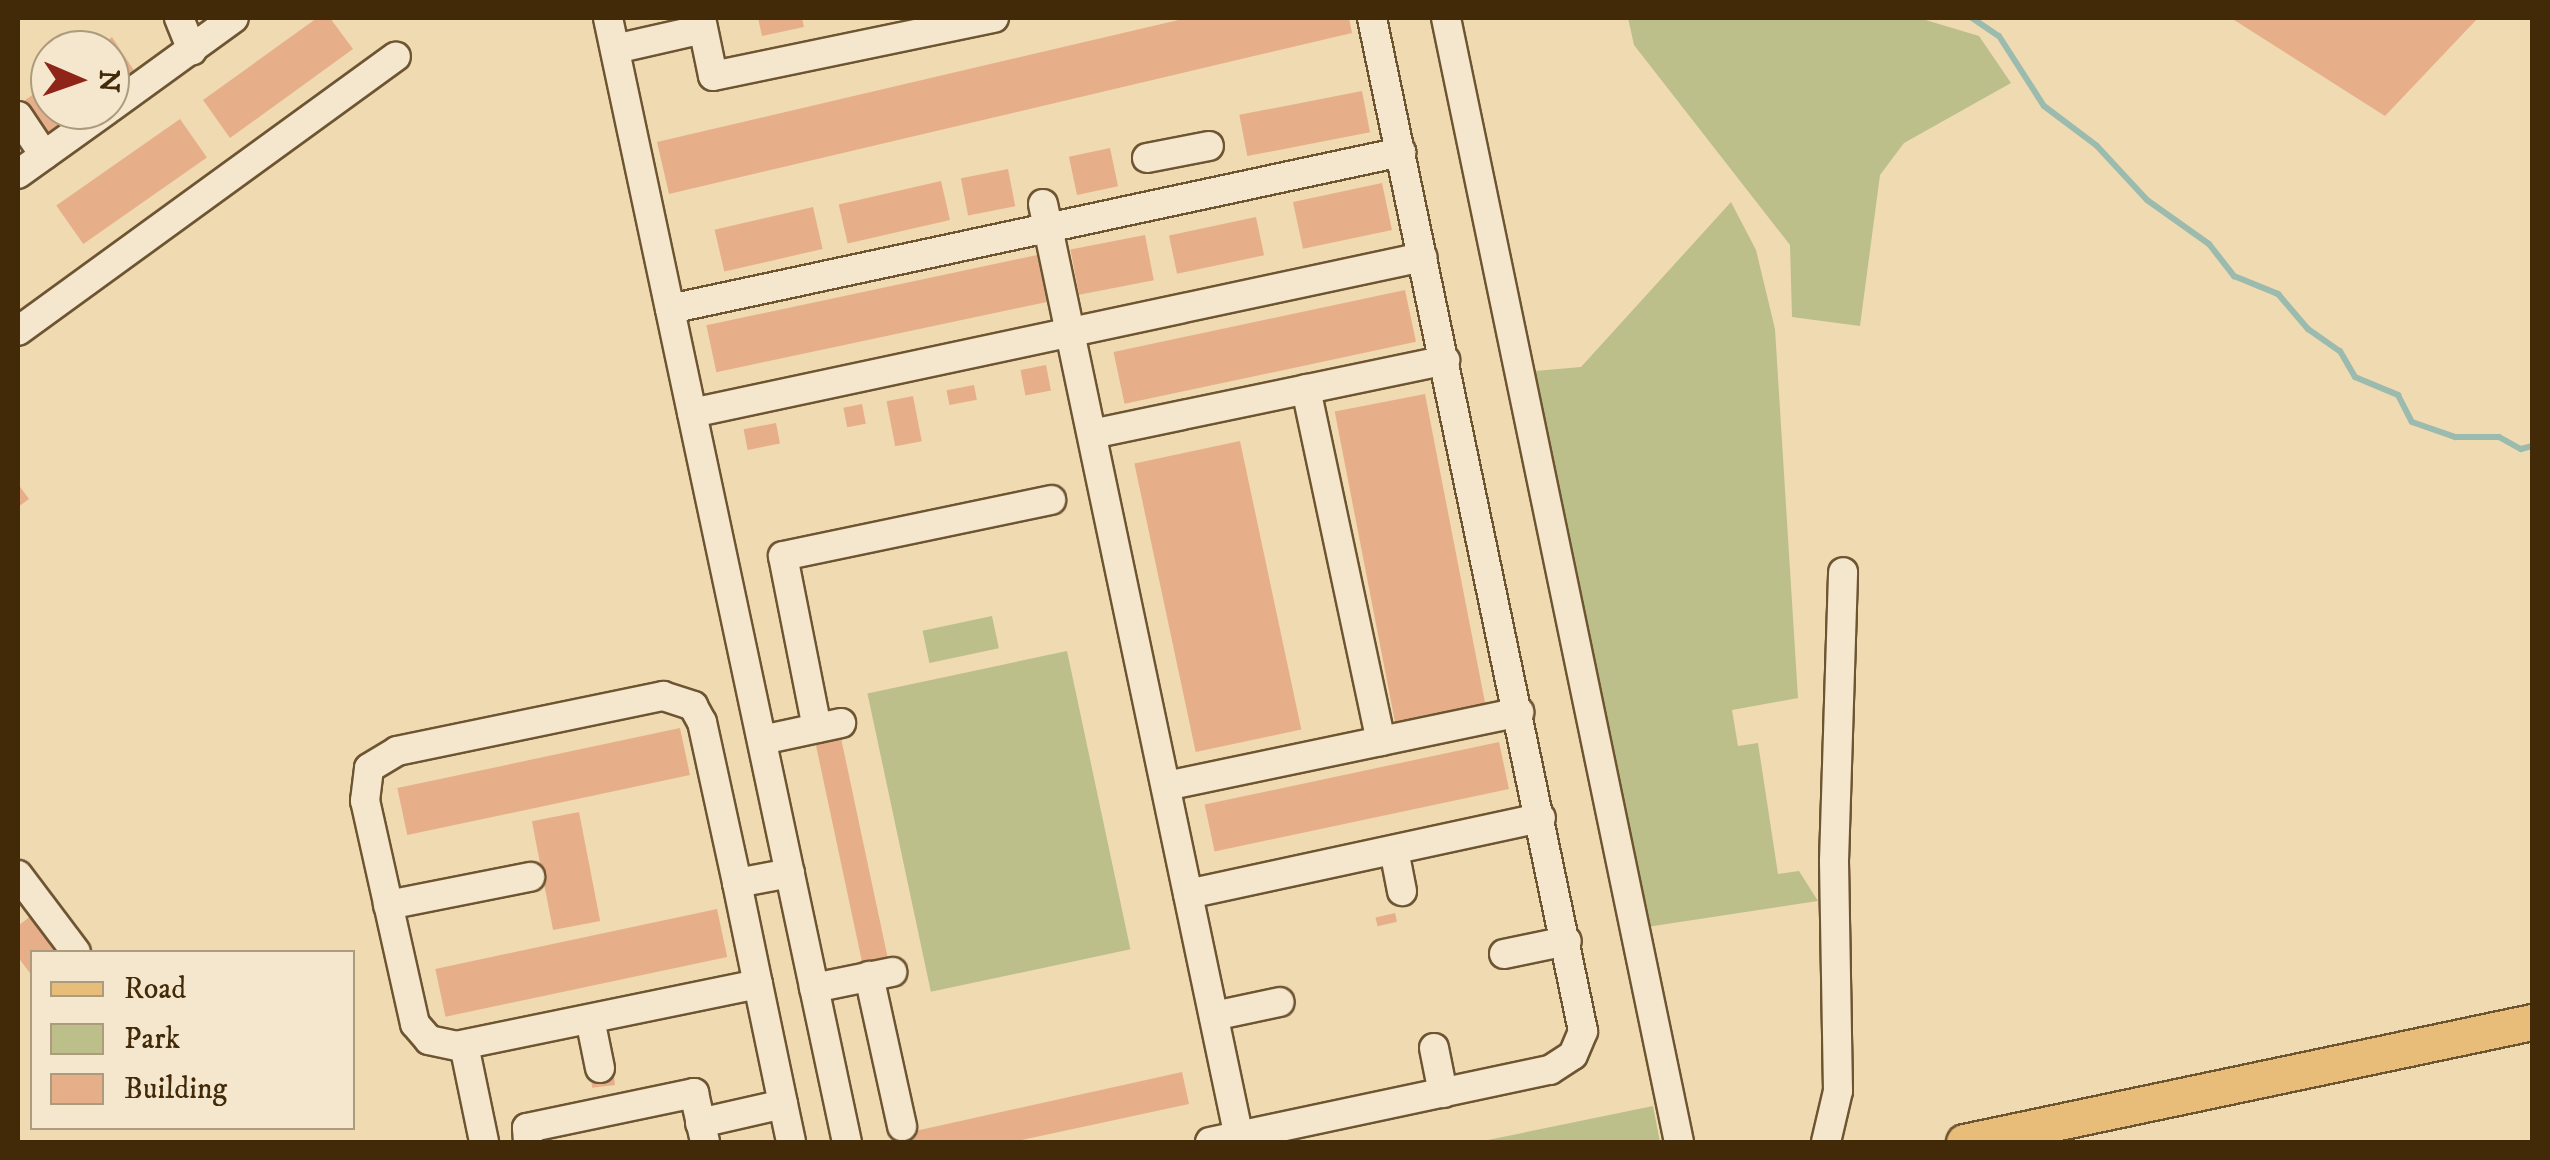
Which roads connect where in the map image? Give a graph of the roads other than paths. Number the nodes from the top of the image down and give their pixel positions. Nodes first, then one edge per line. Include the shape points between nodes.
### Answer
1 (234, 18) edge
2 (608, 18) edge
3 (994, 18) edge
4 (1372, 18) edge
5 (1446, 18) edge
6 (702, 23) edge
7 (181, 27) edge
8 (615, 49) junction
9 (396, 56) dead end
10 (130, 84) edge
11 (18, 116) edge
12 (79, 130) edge
13 (1175, 145) junction
14 (1209, 146) dead end
15 (1401, 152) junction
16 (44, 155) junction
17 (1147, 158) dead end
18 (18, 174) edge
19 (1186, 198) junction
20 (1046, 216) junction
21 (1423, 257) junction
22 (670, 308) junction
23 (18, 332) edge
24 (1070, 332) junction
25 (1444, 360) junction
26 (1306, 389) junction
27 (692, 413) junction
28 (1092, 434) junction
29 (1051, 500) dead end
30 (1843, 572) dead end
31 (1518, 712) junction
32 (762, 740) junction
33 (1381, 741) junction
34 (1166, 786) junction
35 (1540, 818) junction
36 (1394, 850) junction
37 (790, 873) junction
38 (18, 876) edge
39 (530, 877) dead end
40 (736, 883) junction
41 (1402, 890) dead end
42 (1188, 894) junction
43 (388, 905) junction
44 (1566, 941) junction
45 (74, 950) edge
46 (1504, 954) dead end
47 (758, 984) junction
48 (814, 988) junction
49 (1280, 1002) dead end
50 (1214, 1016) junction
51 (590, 1018) junction
52 (2532, 1022) edge
53 (464, 1044) junction
54 (1434, 1048) dead end
55 (600, 1068) dead end
56 (1443, 1093) junction
57 (783, 1104) junction
58 (902, 1126) dead end
59 (702, 1133) edge
60 (1239, 1139) edge
61 (484, 1142) edge
62 (528, 1142) edge
63 (791, 1142) edge
64 (847, 1142) edge
65 (1210, 1142) edge
66 (1678, 1142) edge
67 (1826, 1142) edge
68 (1964, 1142) edge

1 - 7 street
2 - 8 street
3 - 6 street via 713,76
4 - 15 street
5 - 66 street
6 - 8 street
7 - 10 street
8 - 22 street
9 - 23 street
11 - 16 street
12 - 16 street
13 - 14 street
13 - 17 street
13 - 19 street
15 - 19 street
15 - 21 street
16 - 18 street
19 - 20 street
20 - 22 street
20 - 24 street
21 - 24 street
21 - 25 street
22 - 27 street
24 - 27 street
24 - 28 street
25 - 26 street
25 - 31 street
26 - 28 street
26 - 33 street
27 - 32 street
28 - 34 street
29 - 32 street via 783,556 829,725
30 - 67 street via 1834,861 1838,1090
31 - 33 street
31 - 35 street
32 - 37 street
33 - 34 street
34 - 42 street
35 - 36 street
35 - 44 street
36 - 41 street
36 - 42 street
37 - 40 street
37 - 48 street
38 - 45 street
39 - 43 street
40 - 43 street via 700,716 688,702 663,696 380,756 369,768 364,792
40 - 47 street
42 - 50 street
43 - 53 street via 415,1024 429,1040
44 - 46 street
44 - 56 street via 1583,1022 1573,1055 1550,1070
47 - 51 street
47 - 57 street
48 - 58 street via 881,974
48 - 64 street
49 - 50 street
50 - 60 street
51 - 53 street
51 - 55 street
52 - 68 main road
53 - 61 street
54 - 56 street
56 - 60 street
57 - 59 street
57 - 63 street
59 - 62 street via 694,1093 526,1128
60 - 65 street

